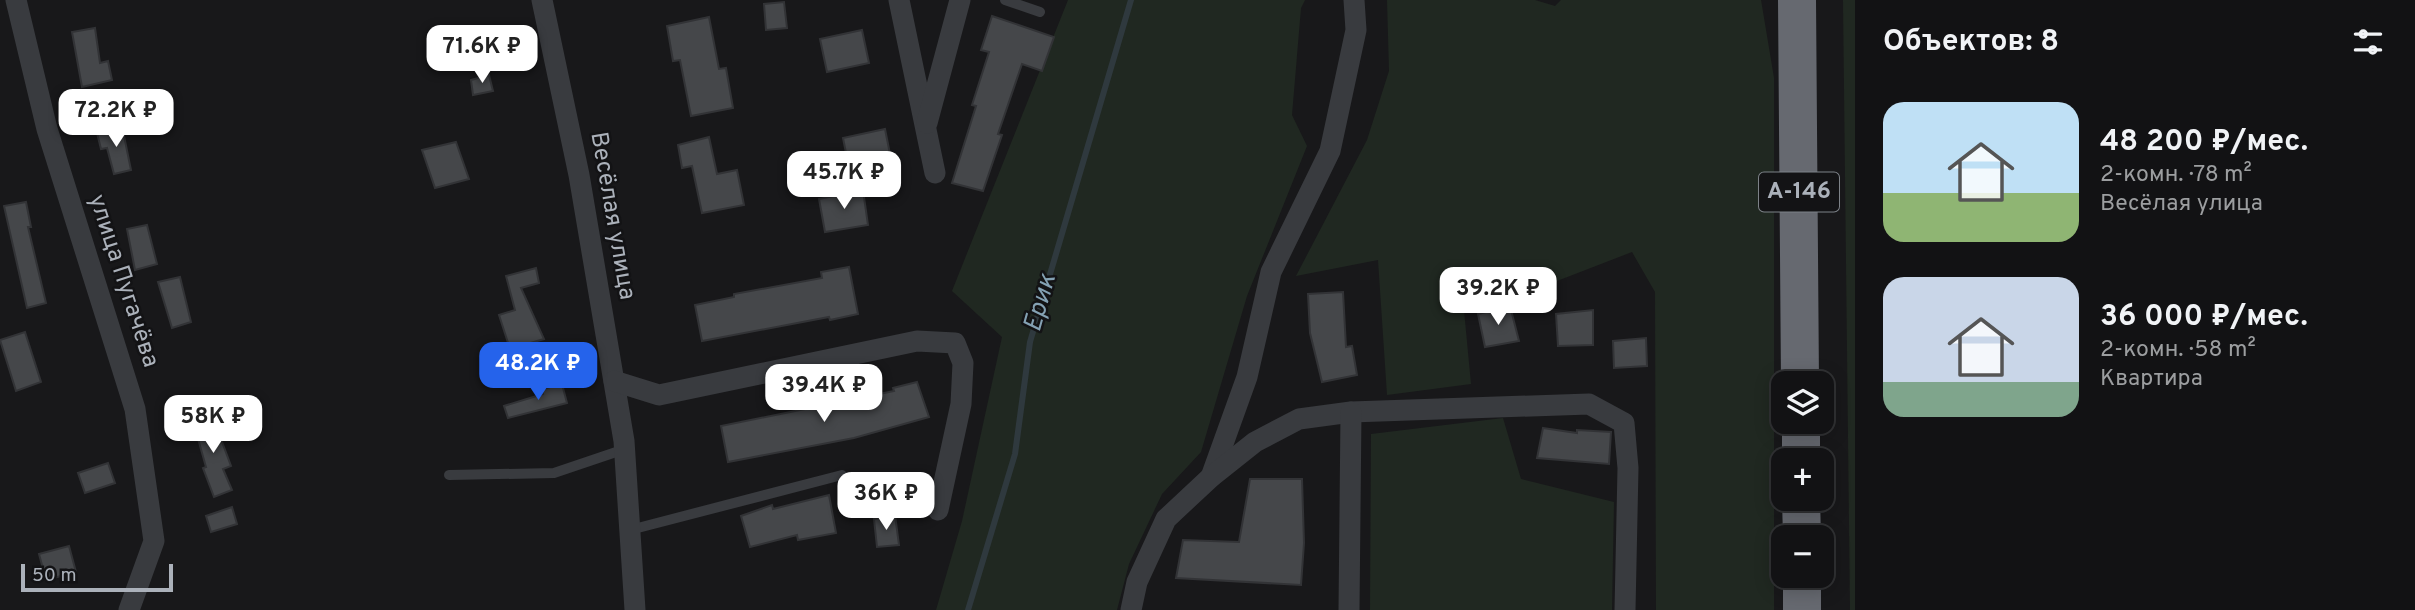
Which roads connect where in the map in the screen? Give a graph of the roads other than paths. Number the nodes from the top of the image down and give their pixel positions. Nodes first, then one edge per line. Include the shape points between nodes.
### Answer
1 (16, 0) edge
2 (542, 0) edge
3 (899, 0) edge
4 (960, 0) edge
5 (1005, 0) edge
6 (1354, 0) edge
7 (1797, 0) edge
8 (1040, 12) dead end
9 (925, 128) junction
10 (935, 173) dead end
11 (1800, 371) edge
12 (614, 380) junction
13 (1350, 412) junction
14 (625, 449) junction
15 (449, 475) dead end
16 (842, 475) dead end
17 (1211, 477) junction
18 (938, 510) dead end
19 (630, 530) junction
20 (1802, 588) edge
21 (129, 610) edge
22 (635, 610) edge
23 (1131, 610) edge
24 (1349, 610) edge
25 (1625, 610) edge
26 (1802, 610) edge

1 - 21 street, улица Пугачёва via 47,129 135,409 154,541
2 - 12 street, Весёлая улица via 579,174
3 - 9 street
4 - 9 street
5 - 8 lane
6 - 17 street via 1356,30 1330,151 1271,272 1247,377
7 - 11 highway, А-146
9 - 10 street
12 - 14 street, Весёлая улица
12 - 18 street via 659,395 917,341 955,343 963,362 961,404
13 - 17 street via 1299,419 1255,442
13 - 24 street
13 - 25 street via 1589,404 1624,424 1628,468
14 - 15 lane via 554,473
14 - 19 street, Весёлая улица
16 - 19 lane
17 - 23 street via 1166,519 1137,582
19 - 22 street, Весёлая улица
20 - 26 highway

